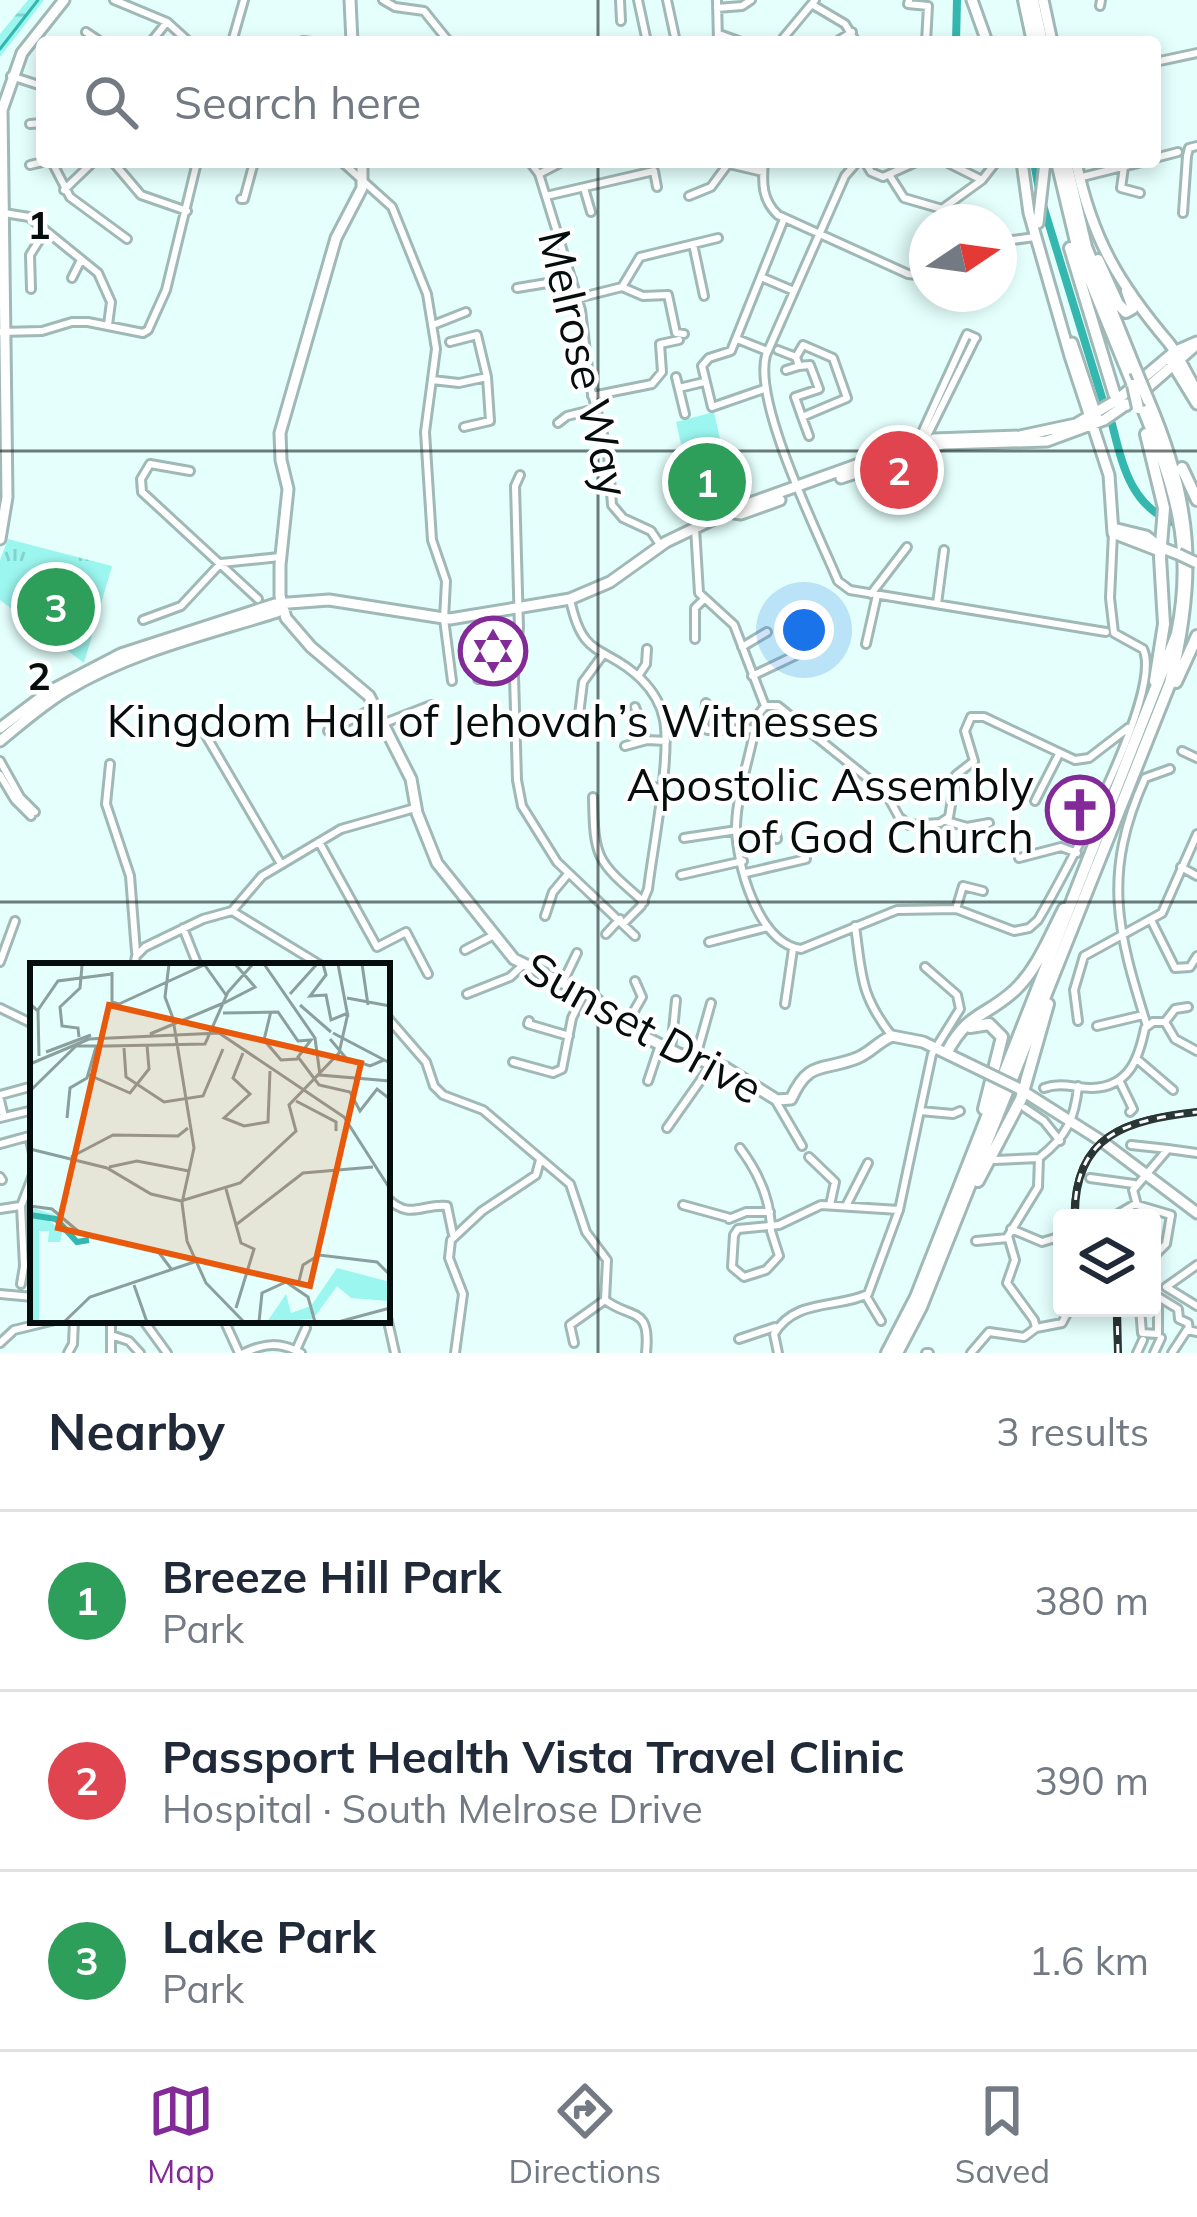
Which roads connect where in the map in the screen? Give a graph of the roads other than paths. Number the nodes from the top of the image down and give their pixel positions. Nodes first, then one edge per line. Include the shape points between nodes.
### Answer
1 (64, 0) edge
2 (114, 0) edge
3 (244, 0) edge
4 (350, 0) edge
5 (383, 0) edge
6 (620, 0) edge
7 (638, 0) edge
8 (667, 0) edge
9 (751, 0) edge
10 (909, 0) edge
11 (972, 0) edge
12 (1029, 0) edge
13 (1043, 0) edge
14 (814, 2) edge
15 (717, 4) edge
16 (621, 21) dead end
17 (166, 22) junction
18 (86, 32) dead end
19 (852, 32) junction
20 (92, 36) edge
21 (156, 36) edge
22 (182, 36) edge
23 (234, 36) edge
24 (352, 36) edge
25 (445, 36) edge
26 (646, 36) edge
27 (675, 36) edge
28 (718, 36) edge
29 (785, 36) edge
30 (846, 36) edge
31 (854, 36) edge
32 (926, 36) edge
33 (986, 36) edge
34 (1036, 36) edge
35 (1051, 36) edge
36 (1197, 53) edge
37 (1161, 61) edge
38 (11, 76) junction
39 (36, 84) edge
40 (30, 124) dead end
41 (36, 124) edge
42 (1193, 147) edge
43 (1178, 152) dead end
44 (1161, 156) edge
45 (36, 164) edge
46 (31, 165) dead end
47 (55, 168) edge
48 (87, 168) edge
49 (118, 168) edge
50 (196, 168) edge
51 (252, 168) edge
52 (348, 168) edge
53 (362, 168) edge
54 (534, 168) edge
55 (550, 168) edge
56 (724, 168) edge
57 (764, 168) edge
58 (854, 168) edge
59 (867, 168) edge
60 (905, 168) edge
61 (958, 168) edge
62 (991, 168) edge
63 (1023, 168) edge
64 (1046, 168) edge
65 (1062, 168) edge
66 (1064, 168) edge
67 (1077, 168) edge
68 (1120, 168) edge
69 (1124, 168) edge
70 (538, 174) junction
71 (890, 176) junction
72 (1079, 178) junction
73 (982, 180) junction
74 (363, 182) junction
75 (1062, 185) junction
76 (584, 188) junction
77 (657, 188) dead end
78 (64, 190) junction
79 (1140, 193) dead end
80 (546, 196) junction
81 (689, 196) dead end
82 (1072, 196) junction
83 (241, 199) dead end
84 (187, 211) junction
85 (591, 212) dead end
86 (1, 213) edge
87 (1184, 213) dead end
88 (784, 219) junction
89 (45, 231) junction
90 (819, 235) junction
91 (1038, 236) junction
92 (718, 238) dead end
93 (127, 239) dead end
94 (1017, 239) edge
95 (693, 244) junction
96 (81, 260) junction
97 (909, 274) edge
98 (761, 277) junction
99 (72, 278) dead end
100 (572, 279) junction
101 (622, 287) junction
102 (517, 288) dead end
103 (31, 290) dead end
104 (794, 291) junction
105 (1127, 291) junction
106 (704, 296) dead end
107 (578, 298) junction
108 (1144, 311) junction
109 (466, 312) dead end
110 (1126, 312) junction
111 (433, 325) junction
112 (107, 326) junction
113 (2, 332) edge
114 (737, 339) junction
115 (450, 342) dead end
116 (1197, 343) edge
117 (778, 350) dead end
118 (767, 352) junction
119 (1173, 358) junction
120 (798, 362) junction
121 (786, 370) dead end
122 (487, 377) junction
123 (676, 377) dead end
124 (1133, 377) junction
125 (432, 380) junction
126 (704, 382) junction
127 (679, 388) junction
128 (819, 388) junction
129 (764, 389) junction
130 (1197, 392) edge
131 (592, 396) junction
132 (1134, 404) junction
133 (1197, 404) edge
134 (826, 408) junction
135 (596, 409) junction
136 (685, 414) dead end
137 (802, 417) junction
138 (1156, 417) junction
139 (1094, 420) junction
140 (558, 423) dead end
141 (464, 427) dead end
142 (809, 436) dead end
143 (924, 445) junction
144 (190, 471) dead end
145 (520, 475) dead end
146 (800, 489) junction
147 (1197, 500) edge
148 (695, 527) junction
149 (1113, 530) junction
150 (0, 539) edge
151 (1161, 539) junction
152 (661, 546) junction
153 (908, 547) dead end
154 (944, 550) dead end
155 (280, 557) junction
156 (221, 563) junction
157 (1197, 563) edge
158 (874, 594) junction
159 (704, 598) junction
160 (258, 599) dead end
161 (570, 599) junction
162 (937, 604) junction
163 (283, 605) junction
164 (518, 607) junction
165 (444, 619) junction
166 (143, 620) dead end
167 (767, 632) dead end
168 (1106, 632) dead end
169 (1197, 636) edge
170 (180, 639) junction
171 (694, 639) dead end
172 (866, 644) dead end
173 (742, 646) junction
174 (647, 649) dead end
175 (602, 656) junction
176 (796, 656) dead end
177 (514, 676) junction
178 (638, 676) junction
179 (752, 676) junction
180 (478, 679) dead end
181 (452, 681) dead end
182 (43, 695) junction
183 (706, 704) dead end
184 (431, 705) dead end
185 (635, 706) dead end
186 (765, 706) junction
187 (39, 708) junction
188 (375, 708) junction
189 (1160, 708) junction
190 (579, 715) dead end
191 (382, 724) junction
192 (0, 728) edge
193 (1128, 728) junction
194 (755, 729) junction
195 (328, 731) dead end
196 (205, 734) dead end
197 (1138, 738) junction
198 (647, 740) junction
199 (666, 740) junction
200 (0, 742) edge
201 (625, 746) dead end
202 (1182, 751) dead end
203 (1059, 754) junction
204 (1197, 758) edge
205 (0, 761) edge
206 (110, 764) dead end
207 (1170, 769) dead end
208 (0, 775) edge
209 (647, 786) dead end
210 (660, 788) junction
211 (593, 797) dead end
212 (1035, 801) dead end
213 (415, 808) junction
214 (946, 821) junction
215 (989, 823) dead end
216 (737, 830) junction
217 (1197, 834) edge
218 (684, 838) dead end
219 (319, 842) junction
220 (1077, 853) junction
221 (1019, 858) dead end
222 (1090, 858) junction
223 (806, 859) dead end
224 (743, 861) junction
225 (281, 864) junction
226 (1181, 867) junction
227 (746, 873) junction
228 (568, 874) junction
229 (681, 875) dead end
230 (1197, 876) edge
231 (982, 891) dead end
232 (644, 902) junction
233 (956, 909) junction
234 (232, 910) junction
235 (545, 916) dead end
236 (15, 921) dead end
237 (622, 921) junction
238 (1075, 921) junction
239 (1151, 921) junction
240 (855, 926) junction
241 (768, 927) junction
242 (183, 928) junction
243 (606, 934) dead end
244 (494, 935) junction
245 (635, 936) dead end
246 (1120, 939) junction
247 (709, 942) dead end
248 (793, 948) junction
249 (465, 950) dead end
250 (578, 953) dead end
251 (136, 956) junction
252 (1197, 956) edge
253 (0, 962) edge
254 (135, 963) edge
255 (197, 963) edge
256 (317, 963) edge
257 (523, 965) junction
258 (926, 968) dead end
259 (428, 974) dead end
260 (635, 981) dead end
261 (562, 984) junction
262 (467, 994) dead end
263 (584, 994) junction
264 (676, 1000) dead end
265 (711, 1003) dead end
266 (785, 1004) dead end
267 (1188, 1007) dead end
268 (0, 1008) edge
269 (1144, 1015) junction
270 (390, 1020) edge
271 (529, 1021) dead end
272 (1078, 1021) dead end
273 (1165, 1022) junction
274 (30, 1023) edge
275 (1097, 1026) dead end
276 (1147, 1026) junction
277 (625, 1027) junction
278 (569, 1036) junction
279 (892, 1036) junction
280 (666, 1047) junction
281 (945, 1051) junction
282 (1197, 1051) edge
283 (695, 1060) junction
284 (1138, 1060) junction
285 (513, 1062) dead end
286 (712, 1064) junction
287 (1119, 1080) junction
288 (648, 1082) dead end
289 (1078, 1086) junction
290 (30, 1087) edge
291 (1044, 1088) dead end
292 (1021, 1090) junction
293 (1173, 1090) dead end
294 (0, 1097) edge
295 (774, 1098) junction
296 (1025, 1108) dead end
297 (920, 1111) junction
298 (960, 1111) dead end
299 (1130, 1112) dead end
300 (2, 1117) edge
301 (1072, 1122) junction
302 (667, 1128) dead end
303 (30, 1135) edge
304 (1060, 1141) junction
305 (0, 1144) edge
306 (1131, 1144) dead end
307 (802, 1147) dead end
308 (740, 1148) dead end
309 (1168, 1149) junction
310 (1197, 1153) edge
311 (809, 1157) dead end
312 (1039, 1157) junction
313 (540, 1160) junction
314 (995, 1160) dead end
315 (868, 1162) dead end
316 (554, 1172) junction
317 (1147, 1172) junction
318 (1090, 1178) dead end
319 (532, 1179) junction
320 (962, 1182) junction
321 (30, 1183) edge
322 (1136, 1185) junction
323 (390, 1201) edge
324 (683, 1205) dead end
325 (830, 1205) junction
326 (1136, 1205) junction
327 (21, 1206) junction
328 (846, 1206) junction
329 (0, 1209) edge
330 (1129, 1209) edge
331 (1132, 1209) edge
332 (1150, 1209) edge
333 (898, 1210) junction
334 (1197, 1210) edge
335 (770, 1212) junction
336 (1161, 1212) edge
337 (772, 1227) junction
338 (951, 1232) junction
339 (1008, 1232) junction
340 (454, 1235) junction
341 (1053, 1239) edge
342 (976, 1241) dead end
343 (1161, 1249) edge
344 (1197, 1265) edge
345 (21, 1284) dead end
346 (0, 1294) edge
347 (866, 1296) junction
348 (30, 1297) edge
349 (1161, 1299) edge
350 (604, 1300) junction
351 (1197, 1306) edge
352 (1065, 1317) edge
353 (1141, 1317) edge
354 (1157, 1317) edge
355 (881, 1321) dead end
356 (43, 1323) edge
357 (74, 1323) edge
358 (111, 1323) edge
359 (145, 1323) edge
360 (226, 1323) edge
361 (388, 1323) edge
362 (778, 1327) junction
363 (306, 1328) dead end
364 (1036, 1328) junction
365 (1193, 1331) edge
366 (111, 1335) junction
367 (1162, 1338) dead end
368 (739, 1339) dead end
369 (1143, 1340) dead end
370 (0, 1343) edge
371 (574, 1343) dead end
372 (298, 1352) edge
373 (68, 1353) edge
374 (111, 1353) edge
375 (140, 1353) edge
376 (167, 1353) edge
377 (241, 1353) edge
378 (395, 1353) edge
379 (455, 1353) edge
380 (646, 1353) edge
381 (778, 1353) edge
382 (886, 1353) edge
383 (897, 1353) edge
384 (971, 1353) edge
385 (1138, 1353) edge
386 (1154, 1353) edge
387 (1172, 1353) edge

1 - 38 main road
2 - 17 street
3 - 23 street
4 - 24 main road
5 - 25 street via 428,13
6 - 16 street
7 - 26 street
8 - 27 street
9 - 15 street
10 - 32 street via 928,6
11 - 33 main road
12 - 34 highway
13 - 35 main road
14 - 19 street
14 - 29 street
15 - 28 street
17 - 21 street
17 - 22 street
18 - 20 street
19 - 30 street
19 - 31 street
36 - 37 street
38 - 39 street
38 - 86 main road via 2,110
40 - 41 street
42 - 87 street
43 - 44 street
45 - 46 street
47 - 78 street
48 - 78 street
49 - 84 street via 141,195
50 - 84 street
51 - 83 street
52 - 74 street
53 - 74 main road
54 - 70 street, Melrose Way
55 - 70 street
56 - 81 street via 711,187
57 - 88 street via 765,197
58 - 90 street
59 - 71 street
60 - 71 street
61 - 73 street
62 - 73 street
63 - 91 main road
64 - 91 main road
65 - 75 highway
66 - 82 highway
67 - 72 main road
68 - 72 street
69 - 79 street via 1121,188
70 - 80 street, Melrose Way
71 - 73 street via 904,198 942,209
72 - 105 main road via 1093,231
74 - 111 street via 399,221
74 - 155 main road via 336,238 280,433 289,504
75 - 124 highway via 1078,250
75 - 132 highway via 1071,251
76 - 77 street via 653,171
76 - 80 street
76 - 85 street
78 - 93 street
80 - 100 street, Melrose Way
82 - 110 highway
82 - 124 highway
84 - 112 street via 150,328
86 - 89 street via 21,213
86 - 113 main road
88 - 90 street
88 - 98 street
89 - 96 street
89 - 103 street via 30,254
90 - 97 street
90 - 104 street
91 - 94 street
91 - 139 main road
92 - 95 street
95 - 101 street via 640,257
95 - 106 street
96 - 99 street
96 - 112 street via 108,292
98 - 104 street
98 - 114 street
100 - 102 street
100 - 107 street, Melrose Way
101 - 107 street
101 - 131 street via 668,295 681,337 660,344 662,372 652,384
104 - 118 street
105 - 108 main road
105 - 110 highway via 1133,308
107 - 131 street, Melrose Way
108 - 110 highway
108 - 119 main road
109 - 111 street
111 - 125 street
112 - 113 street
113 - 150 main road via 7,497
114 - 118 street
114 - 126 street via 730,352 706,360
115 - 122 street via 477,335
116 - 119 main road
117 - 120 street
118 - 129 street
119 - 130 main road
119 - 132 main road
119 - 133 main road
120 - 121 street
120 - 128 street via 811,365
120 - 134 street via 802,344 833,358 847,398
122 - 125 street
122 - 141 street via 490,421
123 - 127 street
124 - 132 highway, bridge
125 - 165 street via 425,432
126 - 127 street
126 - 129 street via 712,407
127 - 136 street
128 - 134 street
128 - 137 street via 795,397
129 - 146 street
131 - 135 street, Melrose Way
132 - 138 highway
132 - 139 main road
132 - 151 highway via 1163,499
132 - 197 highway via 1175,493 1185,567 1174,647
134 - 137 street
135 - 140 street
135 - 152 street, Melrose Way via 612,506
137 - 142 street
138 - 147 highway
138 - 189 highway via 1184,495 1193,570 1186,631
139 - 143 main road via 1044,434
139 - 149 main road via 1114,471
143 - 143 street via 976,338 967,334 921,435
143 - 146 main road
144 - 156 street via 150,464 141,488
145 - 164 street
146 - 148 main road
146 - 158 street via 838,580
148 - 152 main road
148 - 159 street
149 - 151 main road via 1157,550
149 - 193 street via 1114,633 1140,645 1148,662
151 - 157 main road, bridge
151 - 197 highway via 1164,633
152 - 161 main road
153 - 158 street
154 - 162 street
155 - 156 street
155 - 163 main road
156 - 160 street
156 - 166 street via 181,606
158 - 162 street
158 - 172 street
159 - 171 street via 695,608
159 - 173 street via 734,625
161 - 164 main road
161 - 175 street via 579,632
162 - 168 street
163 - 165 main road via 328,600
163 - 170 main road
163 - 188 main road, Sunset Drive via 296,632
164 - 165 main road
164 - 177 street
165 - 181 street
167 - 173 street
169 - 189 highway
170 - 182 main road via 122,654
170 - 187 main road
173 - 179 street
174 - 178 street
175 - 178 street
175 - 190 street via 584,682
176 - 179 street
177 - 180 street
177 - 228 street via 522,806
178 - 199 street via 659,705
179 - 186 street
182 - 187 main road
182 - 192 main road
183 - 194 street via 707,730
184 - 191 street
185 - 198 street
186 - 194 street
186 - 214 street via 778,706 886,793 904,823
187 - 200 main road
188 - 191 main road, Sunset Drive
188 - 195 street
189 - 238 highway
191 - 213 main road, Sunset Drive via 411,779
193 - 203 street via 1089,758
193 - 220 street
194 - 216 street
196 - 225 street
197 - 222 highway
198 - 199 street
198 - 201 street
199 - 210 street
202 - 204 street
203 - 212 street
203 - 214 street via 970,717 964,731 974,761 956,775
205 - 208 street via 33,814
206 - 251 street via 106,804 130,876
207 - 246 street via 1145,778 1132,806 1118,889
209 - 210 street
210 - 232 street
211 - 232 street via 598,857
213 - 219 street via 360,821
213 - 244 main road, Sunset Drive via 437,863
214 - 215 street
216 - 218 street
216 - 224 street
217 - 226 street
219 - 225 street
219 - 259 street via 377,947 406,932
220 - 221 street via 1061,847
220 - 233 street via 1029,928 1009,930
222 - 281 highway via 1028,975 966,1022
222 - 320 highway
223 - 227 street
224 - 227 street
224 - 229 street
225 - 234 street
226 - 230 street
226 - 239 street via 1166,908
227 - 241 street
228 - 235 street
228 - 237 street
231 - 233 street via 963,886
232 - 237 street
233 - 240 street via 896,910
234 - 242 street
234 - 256 street
236 - 253 street
237 - 243 street
237 - 245 street
238 - 292 highway
238 - 338 highway
239 - 246 street
239 - 252 street via 1175,968 1190,967
240 - 248 street via 814,947
240 - 279 street via 865,994
241 - 247 street
241 - 248 street
242 - 251 street
242 - 255 street
244 - 249 street
244 - 257 main road, Sunset Drive
246 - 269 street
246 - 272 street via 1084,956 1074,990
248 - 266 street
250 - 261 street
251 - 254 street
257 - 261 main road, Sunset Drive
257 - 262 street
258 - 281 street via 961,1003
260 - 277 street via 642,997
261 - 263 main road, Sunset Drive
263 - 277 main road, Sunset Drive
263 - 278 street
264 - 280 street
265 - 283 street
267 - 273 street
268 - 274 street
269 - 275 street
269 - 276 street
270 - 313 street via 427,1062 437,1090 483,1110
271 - 278 street
273 - 276 street
273 - 282 street
276 - 284 street
277 - 280 main road, Sunset Drive
278 - 285 street via 558,1072
279 - 281 main road
279 - 295 main road, Sunset Drive via 862,1056 806,1074 788,1101
280 - 283 main road, Sunset Drive
280 - 288 street
281 - 292 main road, bridge
281 - 297 street
281 - 320 highway via 976,1023 1002,1037
283 - 286 main road, Sunset Drive
284 - 287 street
284 - 293 street
286 - 295 main road, Sunset Drive
286 - 302 street
287 - 289 street
287 - 299 street
289 - 291 street
289 - 301 street
290 - 294 street
292 - 301 main road
292 - 338 highway
294 - 300 street
295 - 307 street
296 - 304 street
297 - 298 street
297 - 333 street
301 - 304 street
301 - 317 main road
303 - 305 street
304 - 312 street
306 - 309 street
308 - 335 street
309 - 310 street
309 - 317 street
311 - 325 street via 835,1182
312 - 314 street
312 - 339 street via 1041,1180
313 - 316 street
313 - 319 street
315 - 328 street
316 - 319 street
316 - 350 street via 570,1184 586,1232 607,1260
317 - 322 street
317 - 334 main road
318 - 322 street
319 - 340 street
320 - 382 highway
321 - 327 street
322 - 326 street
323 - 340 street via 420,1211 446,1206
324 - 335 street via 730,1219
325 - 328 street
325 - 337 street
326 - 330 street
326 - 331 street
326 - 332 street
327 - 329 street
327 - 345 street
328 - 333 street
333 - 347 street
335 - 337 street
336 - 343 street via 1171,1215
337 - 337 street via 735,1231 736,1274 776,1263
338 - 383 highway
339 - 341 street
339 - 342 street
339 - 364 street via 1015,1260 1007,1283
340 - 379 street via 449,1256 463,1294
344 - 351 street via 1166,1287
346 - 348 street
347 - 355 street
347 - 362 street via 821,1303
349 - 365 street
350 - 371 street via 573,1322
350 - 380 street via 642,1319
352 - 364 street
353 - 354 street via 1142,1333 1158,1334
356 - 370 street
357 - 373 street
358 - 366 street
359 - 376 street
360 - 377 street
361 - 378 street
362 - 368 street
362 - 381 street
363 - 372 street
364 - 384 street via 1026,1337 989,1332
365 - 387 street
366 - 374 street
366 - 375 street
367 - 386 street
369 - 385 street
372 - 377 street via 269,1344

